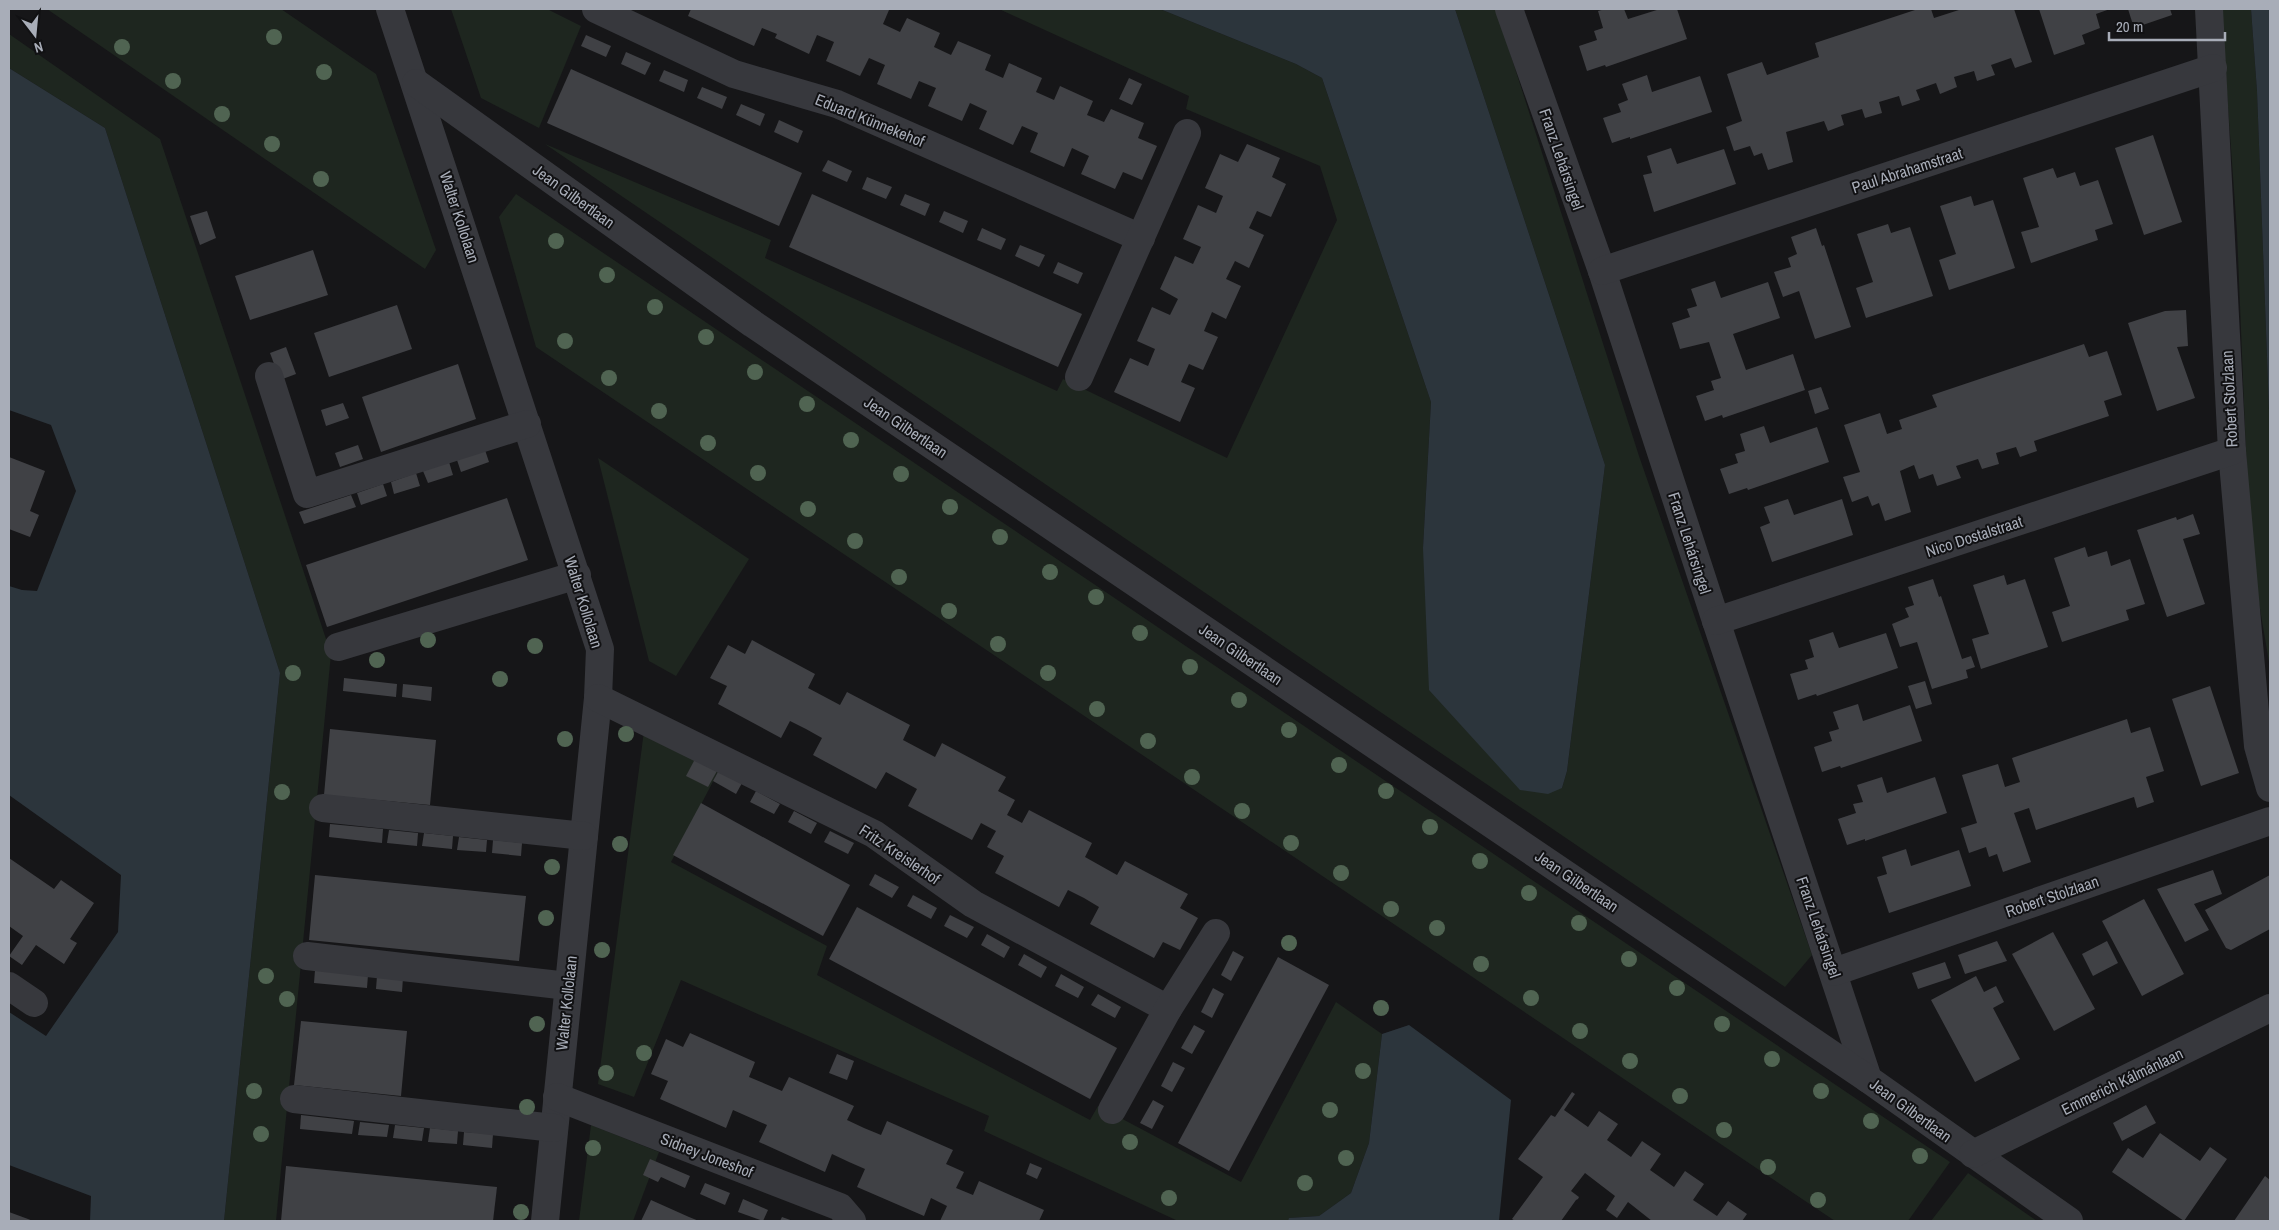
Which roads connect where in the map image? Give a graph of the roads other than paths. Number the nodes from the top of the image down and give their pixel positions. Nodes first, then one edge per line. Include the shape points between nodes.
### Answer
1 (390, 9) edge
2 (596, 9) edge
3 (1510, 9) edge
4 (2209, 9) edge
5 (2213, 68) junction
6 (416, 84) junction
7 (1187, 133) dead end
8 (1141, 238) junction
9 (1602, 271) junction
10 (269, 376) dead end
11 (1079, 378) dead end
12 (527, 424) junction
13 (2232, 451) junction
14 (577, 575) junction
15 (1716, 621) junction
16 (338, 646) dead end
17 (598, 698) junction
18 (2270, 788) edge
19 (323, 808) dead end
20 (2270, 820) edge
21 (584, 836) junction
22 (1216, 932) dead end
23 (307, 956) dead end
24 (1834, 972) junction
25 (9, 986) edge
26 (568, 986) junction
27 (34, 1003) dead end
28 (2270, 1008) edge
29 (1168, 1009) junction
30 (1868, 1079) junction
31 (557, 1097) junction
32 (294, 1099) dead end
33 (1112, 1110) dead end
34 (554, 1128) junction
35 (1973, 1154) junction
36 (545, 1221) edge
37 (852, 1221) edge
38 (2069, 1221) edge

1 - 6 street, Walter Kollolaan
2 - 8 street, Eduard Künnekehof via 734,74 836,104
3 - 9 street, Franz Lehársingel
4 - 5 street, Robert Stolzlaan
5 - 9 street, Paul Abrahamstraat
5 - 13 street, Robert Stolzlaan
6 - 12 street, Walter Kollolaan
6 - 30 street, Jean Gilbertlaan via 754,324
7 - 8 street
8 - 11 street
9 - 15 street, Franz Lehársingel
10 - 12 street via 307,494
12 - 14 street, Walter Kollolaan
13 - 15 street, Nico Dostalstraat
13 - 18 street, Robert Stolzlaan via 2258,746
14 - 16 street
14 - 17 street, Walter Kollolaan via 600,649
15 - 24 street, Franz Lehársingel
17 - 21 street, Walter Kollolaan
17 - 29 street, Fritz Kreislerhof via 874,834 973,904
19 - 21 street
20 - 24 street, Robert Stolzlaan
21 - 26 street, Walter Kollolaan
22 - 29 street
23 - 26 street
24 - 30 street, Franz Lehársingel
25 - 27 street
26 - 31 street, Walter Kollolaan
28 - 35 street, Emmerich Kálmánlaan
29 - 33 street
30 - 35 street, Jean Gilbertlaan
31 - 34 street, Walter Kollolaan
31 - 37 street, Sidney Joneshof via 840,1207
32 - 34 street
34 - 36 street, Walter Kollolaan
35 - 38 street, Jean Gilbertlaan

